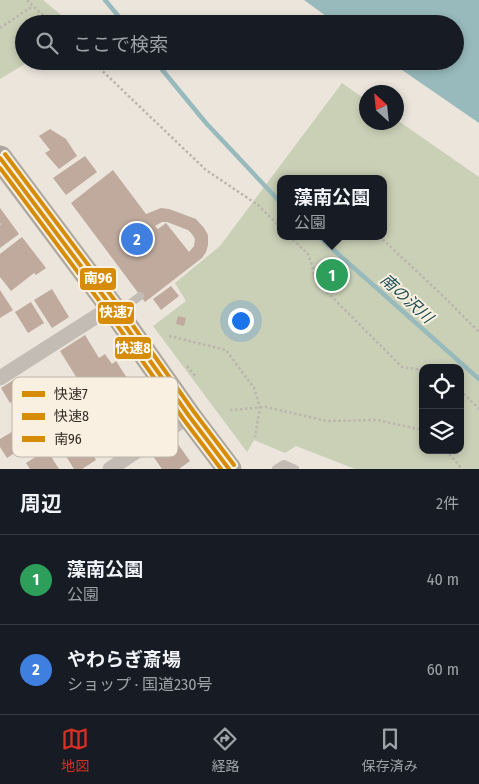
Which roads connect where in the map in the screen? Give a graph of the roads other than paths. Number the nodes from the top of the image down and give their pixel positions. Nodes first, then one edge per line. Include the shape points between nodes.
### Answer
1 (0, 158) edge
2 (140, 296) dead end
3 (114, 310) junction
4 (162, 377) edge
5 (0, 378) edge
6 (178, 399) edge
7 (190, 416) junction
8 (178, 424) edge
9 (128, 457) edge
10 (110, 469) edge
11 (229, 469) edge
12 (276, 469) edge
13 (295, 469) edge

1 - 3 highway
2 - 3 lane
3 - 4 highway
3 - 5 street
6 - 7 highway
7 - 8 street
7 - 11 highway
9 - 10 street
12 - 13 lane via 284,464

